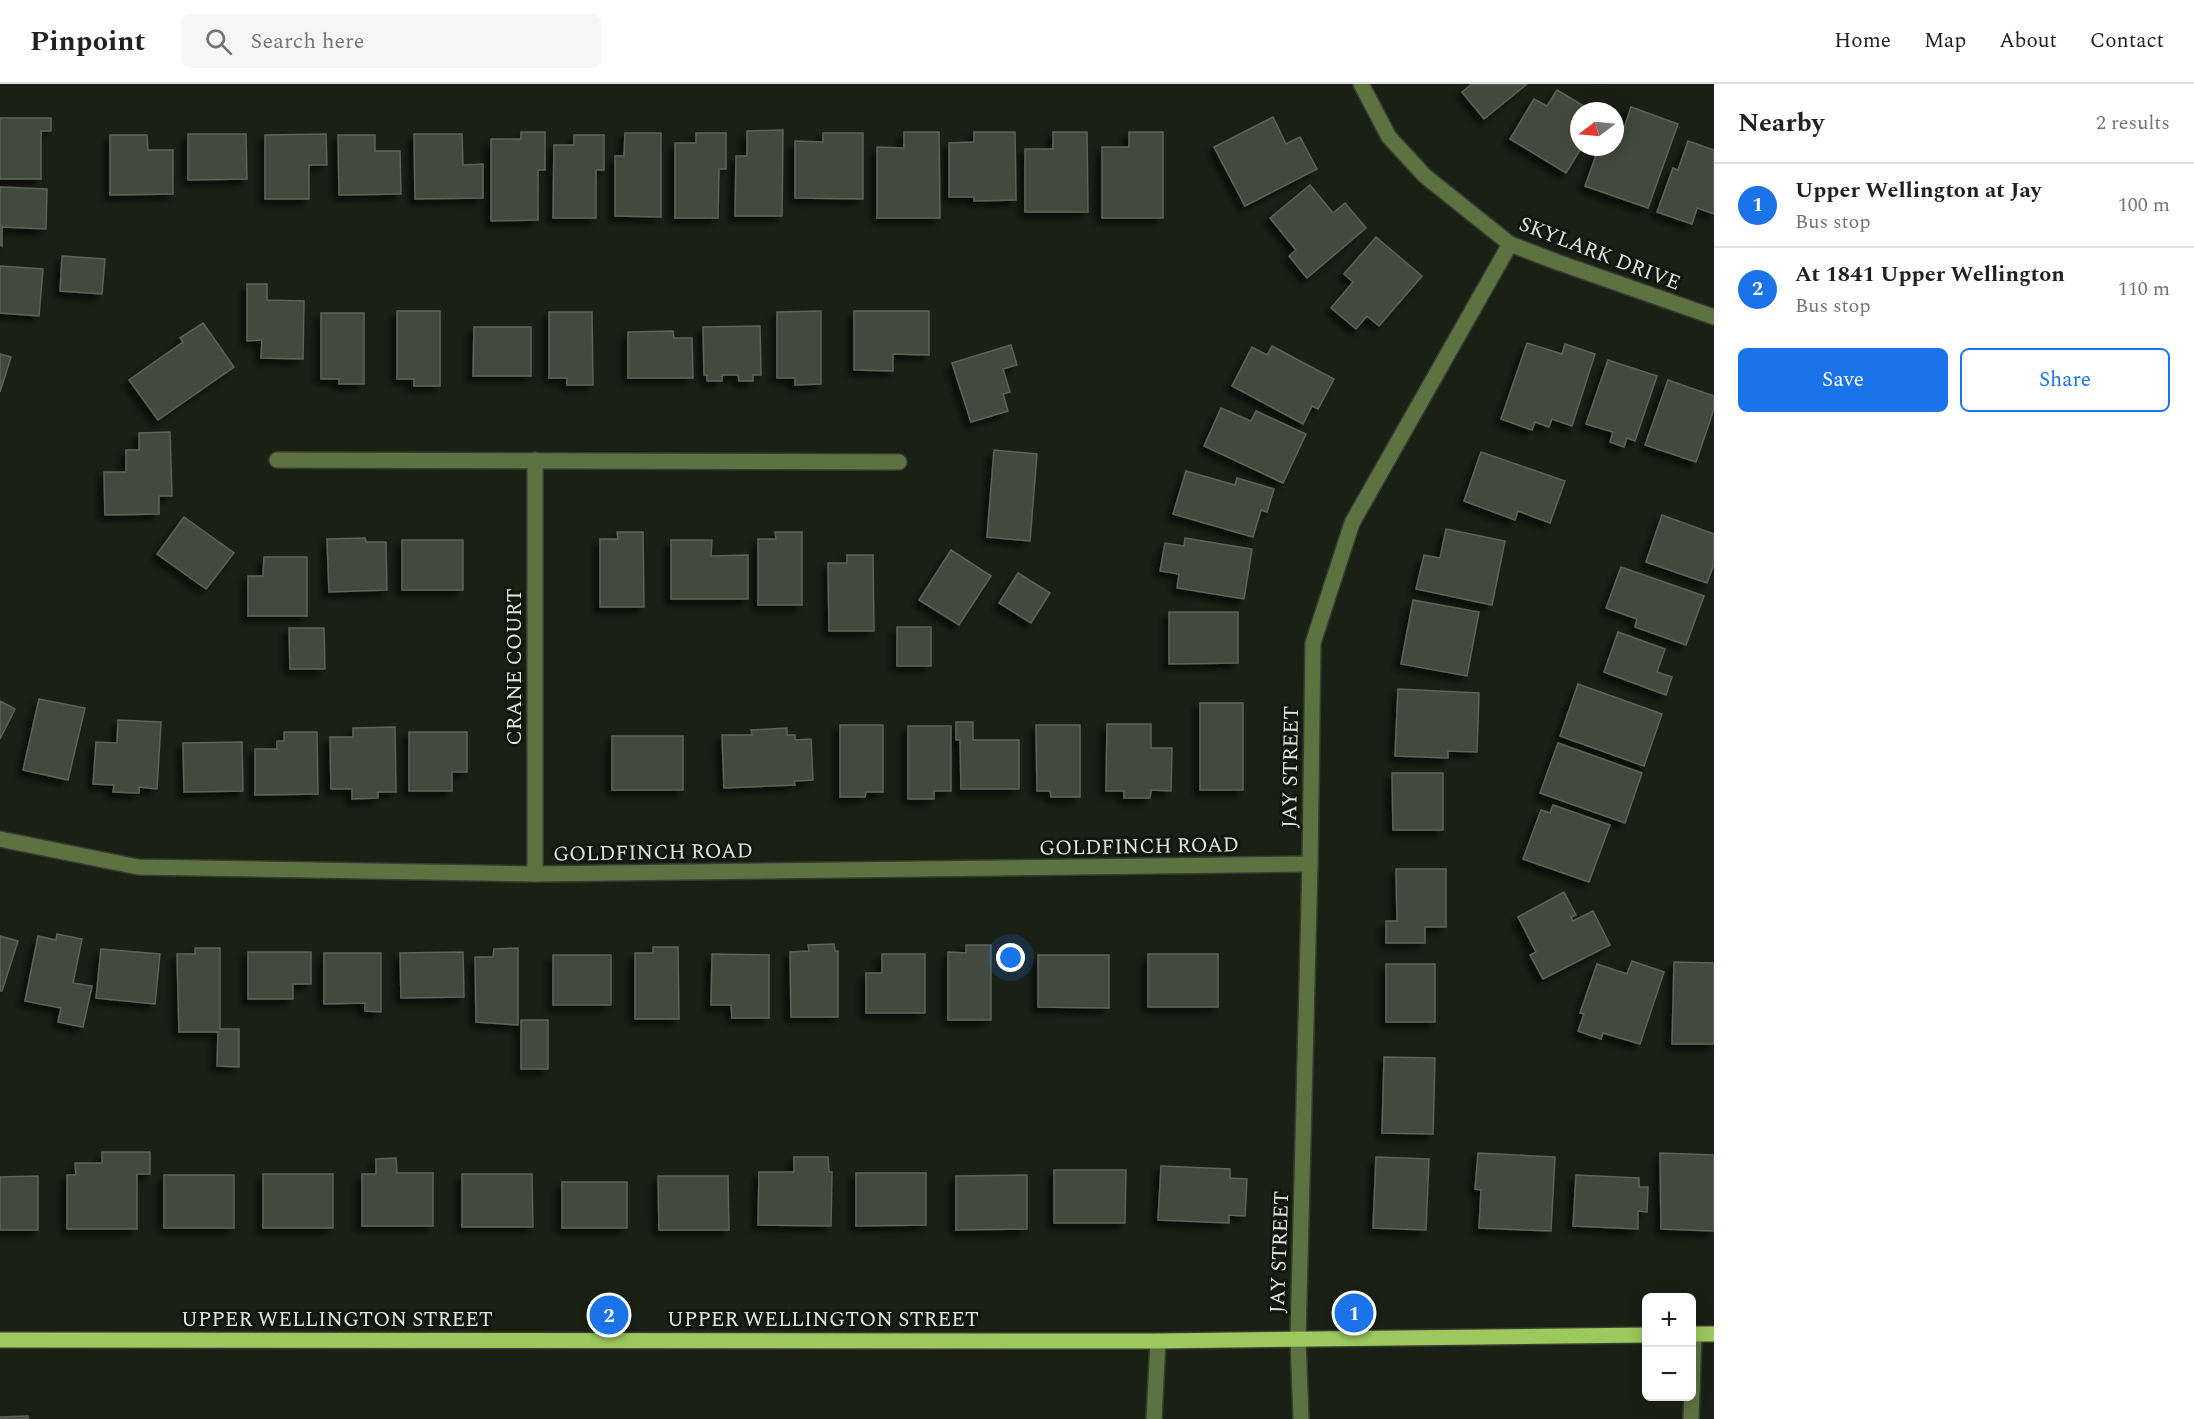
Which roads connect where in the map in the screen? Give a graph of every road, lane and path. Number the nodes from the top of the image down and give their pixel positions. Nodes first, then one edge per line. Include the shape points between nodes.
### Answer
1 (1361, 84) edge
2 (1510, 244) junction
3 (1714, 317) edge
4 (277, 460) dead end
5 (535, 460) junction
6 (899, 462) dead end
7 (0, 839) edge
8 (1310, 864) junction
9 (535, 874) junction
10 (1696, 1334) edge
11 (1714, 1334) edge
12 (1642, 1335) edge
13 (1298, 1338) junction
14 (0, 1340) edge
15 (1158, 1341) junction
16 (1693, 1347) edge
17 (1154, 1419) edge
18 (1301, 1419) edge
19 (1691, 1419) edge

1 - 2 street, SKYLARK DRIVE via 1389,137 1425,176
2 - 3 street, SKYLARK DRIVE
2 - 8 street, JAY STREET via 1352,523 1316,632
4 - 5 street
5 - 6 street
5 - 9 street, CRANE COURT
7 - 9 street, GOLDFINCH ROAD via 138,867
8 - 9 street, GOLDFINCH ROAD
8 - 13 street, JAY STREET
10 - 11 main road
12 - 13 main road, UPPER WELLINGTON STREET
13 - 15 main road, UPPER WELLINGTON STREET
13 - 18 street, JAY STREET
14 - 15 main road, UPPER WELLINGTON STREET
15 - 17 street
16 - 19 street

